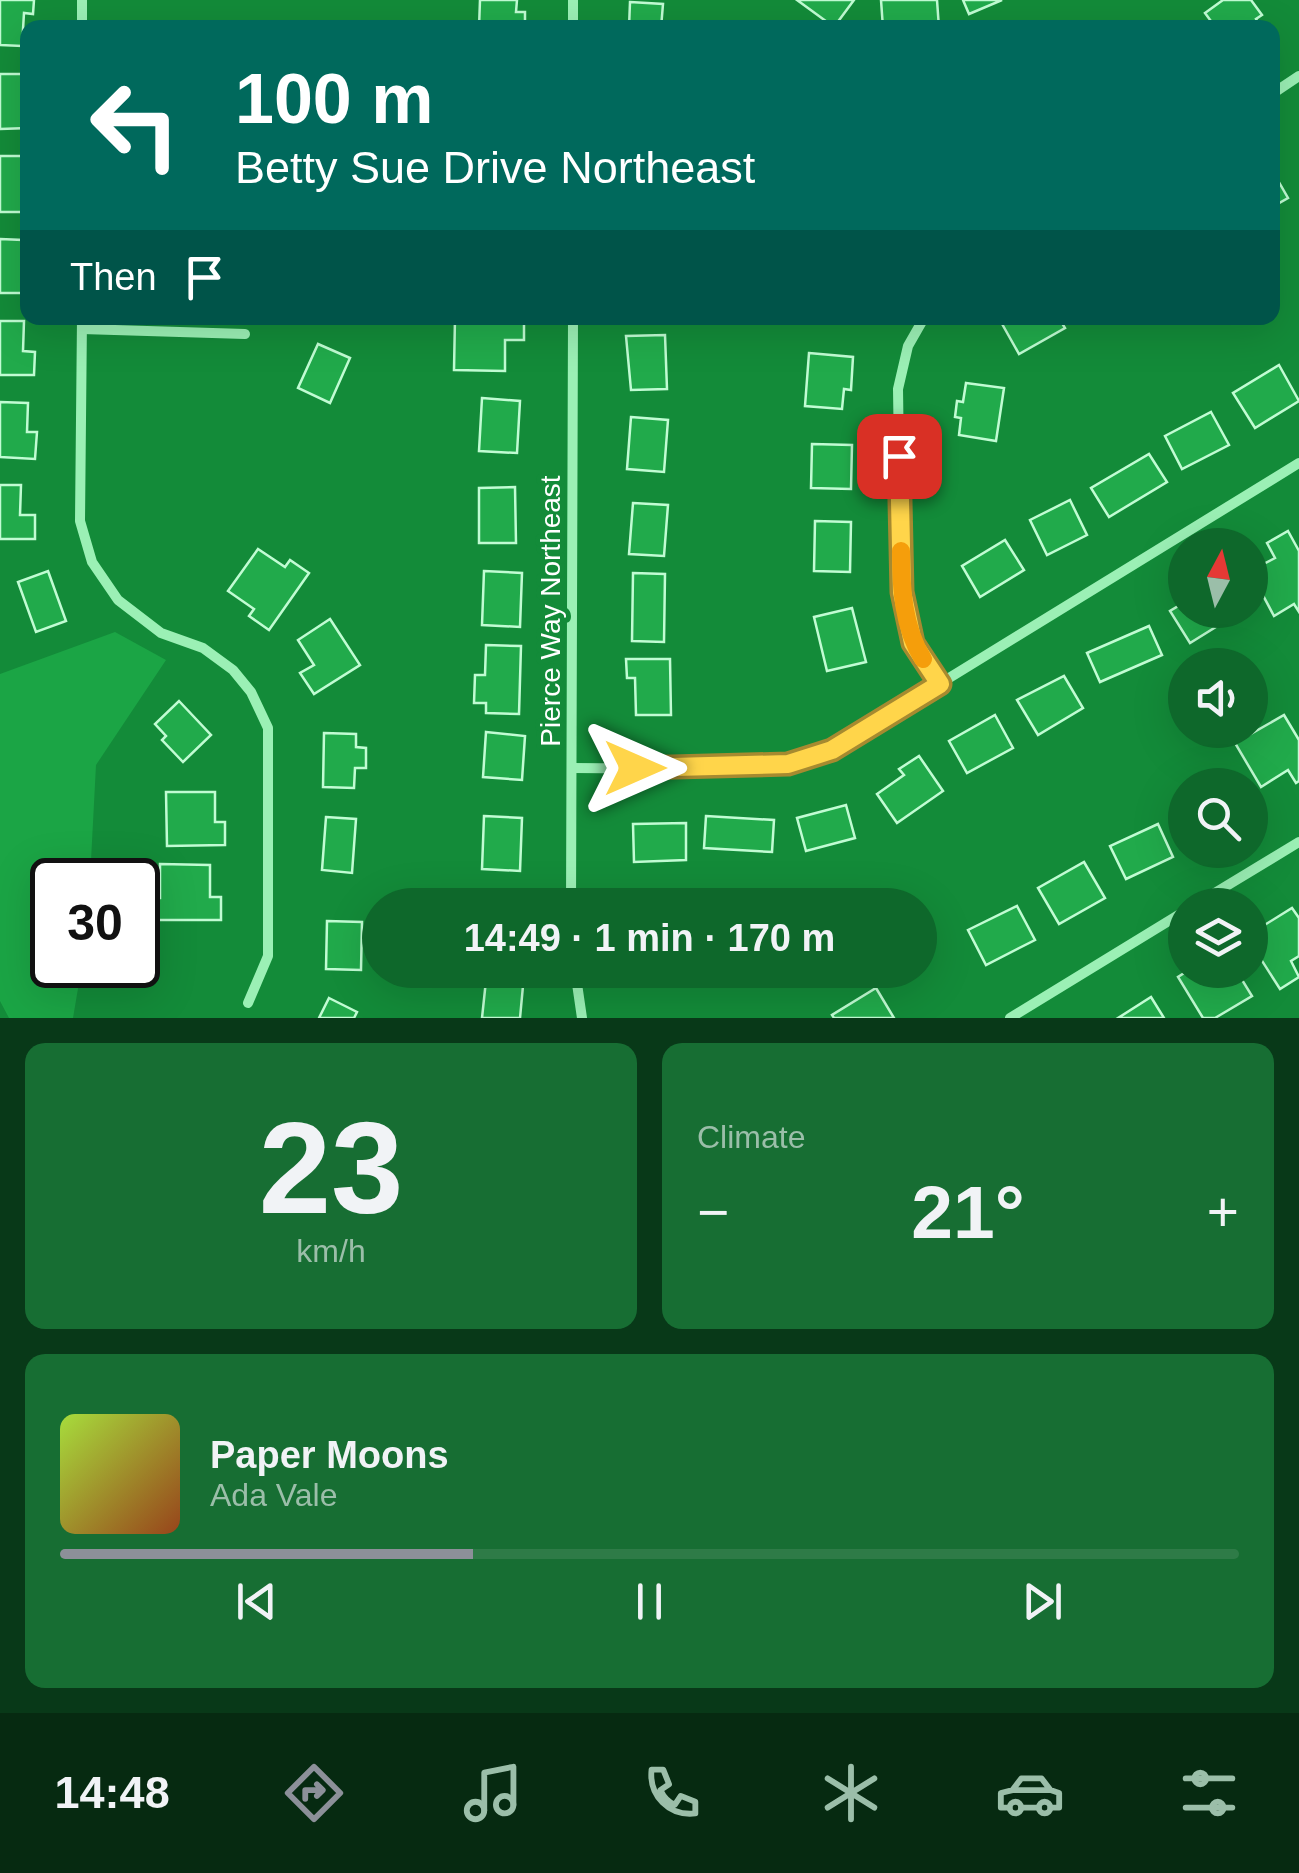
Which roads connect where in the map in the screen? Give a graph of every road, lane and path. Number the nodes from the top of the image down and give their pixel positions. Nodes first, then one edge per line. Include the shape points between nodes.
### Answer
1 (82, 325) edge
2 (112, 325) edge
3 (572, 325) edge
4 (920, 325) edge
5 (245, 334) dead end
6 (1299, 463) edge
7 (940, 684) junction
8 (572, 768) junction
9 (1299, 842) edge
10 (571, 888) edge
11 (1223, 888) edge
12 (1168, 921) edge
13 (578, 988) edge
14 (248, 1003) dead end
15 (582, 1018) edge
16 (1010, 1018) edge

1 - 14 street via 80,521 92,562 118,600 146,622 233,670 268,728 268,956
2 - 5 street
3 - 8 street, Pierce Way Northeast
4 - 7 street via 898,389 902,592 913,643
6 - 7 street
7 - 8 street via 832,750 788,764
8 - 10 street, Pierce Way Northeast
9 - 11 street
12 - 16 street
13 - 15 street

